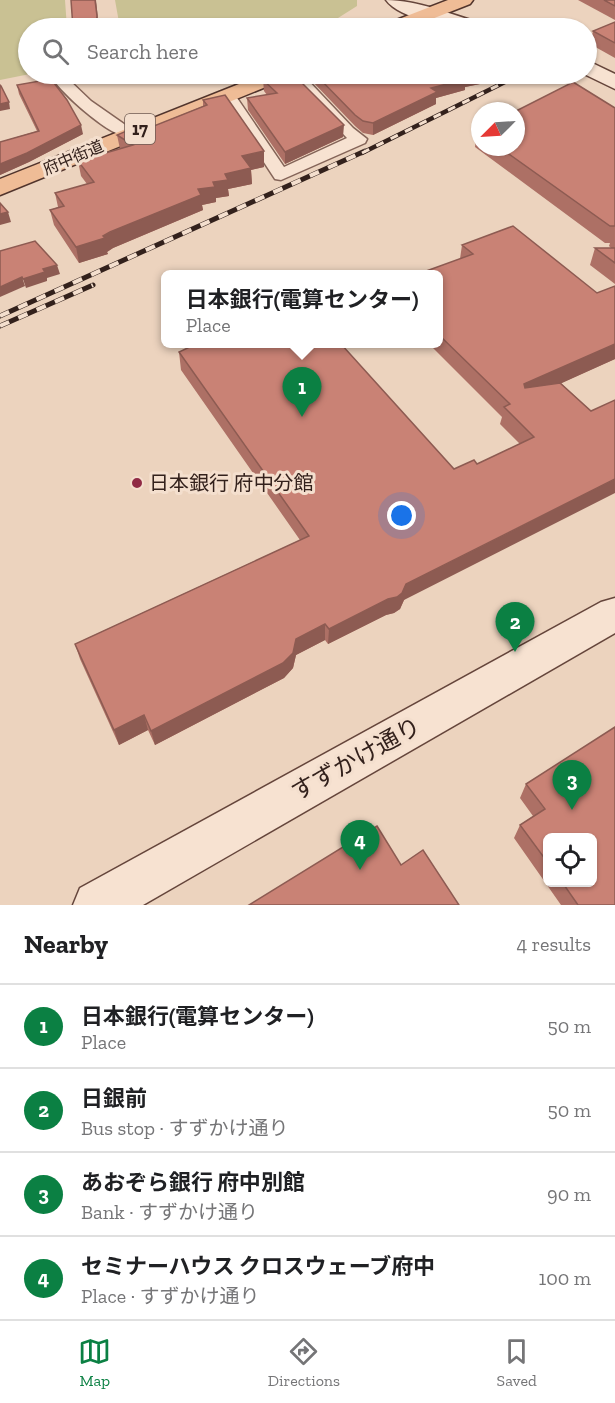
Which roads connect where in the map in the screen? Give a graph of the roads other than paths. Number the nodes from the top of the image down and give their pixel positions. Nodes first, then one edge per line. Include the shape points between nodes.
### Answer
1 (395, 0) edge
2 (464, 0) edge
3 (428, 15) junction
4 (420, 18) edge
5 (439, 18) edge
6 (597, 72) edge
7 (615, 82) edge
8 (65, 84) edge
9 (254, 84) edge
10 (303, 84) edge
11 (228, 94) junction
12 (128, 134) junction
13 (0, 188) edge
14 (615, 614) edge
15 (97, 905) edge

1 - 3 street
2 - 3 main road
3 - 4 main road
3 - 5 street
6 - 7 street
8 - 12 street via 85,104
9 - 11 main road, 府中街道 / 17
10 - 11 street via 359,139 281,175
11 - 12 main road, 府中街道 / 17
12 - 13 main road, 府中街道 / 17
14 - 15 street, すずかけ通り

